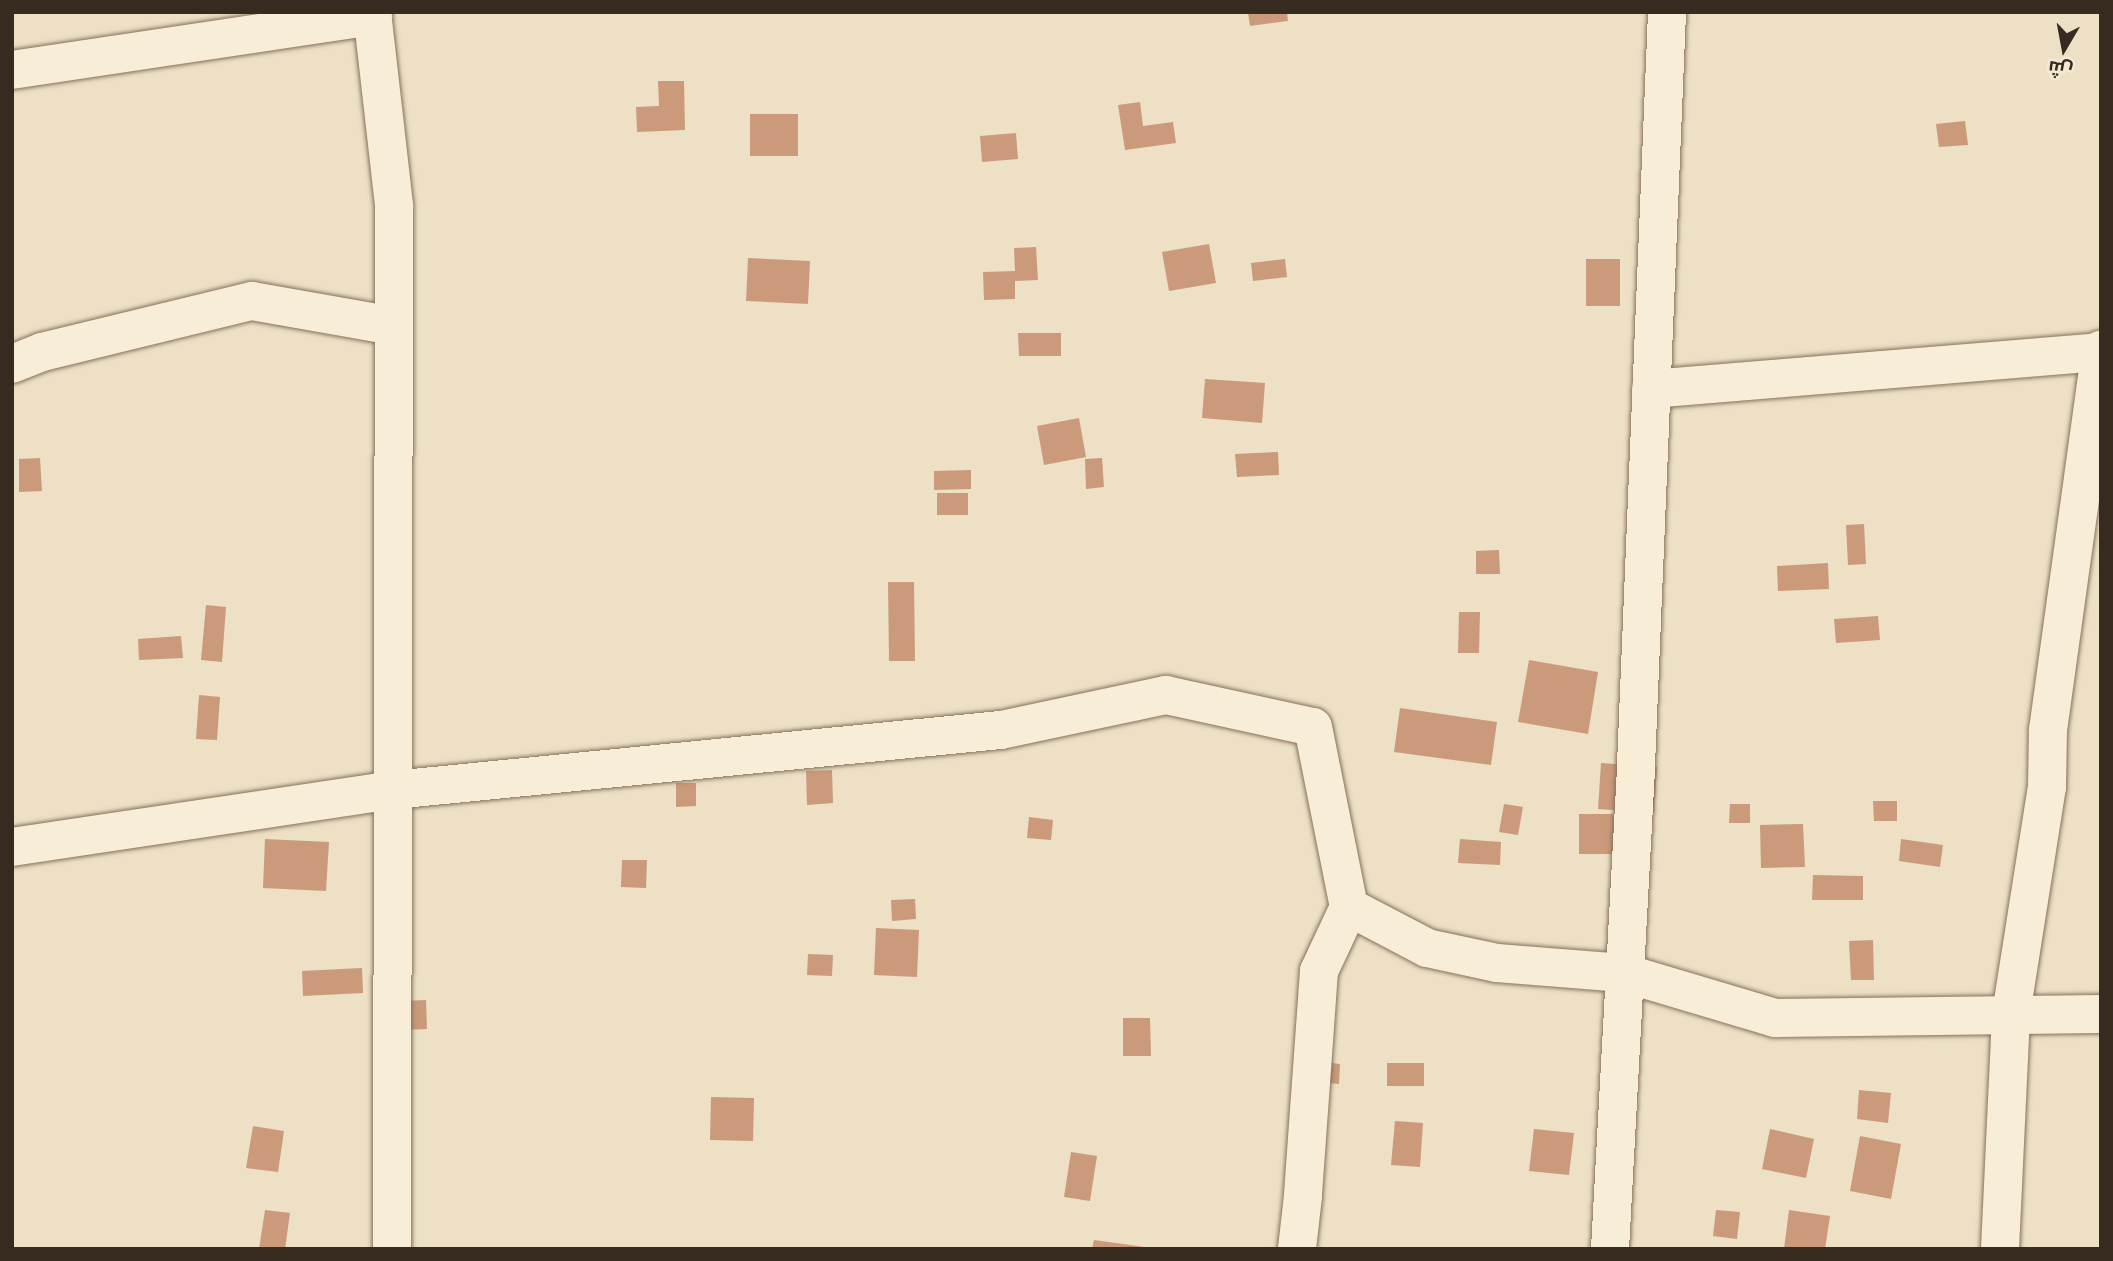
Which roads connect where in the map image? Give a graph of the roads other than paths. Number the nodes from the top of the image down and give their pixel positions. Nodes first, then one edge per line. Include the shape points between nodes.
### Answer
1 (1667, 12) edge
2 (372, 14) edge
3 (12, 70) edge
4 (394, 326) junction
5 (2101, 352) edge
6 (12, 364) edge
7 (1651, 388) junction
8 (393, 790) junction
9 (12, 847) edge
10 (1349, 907) junction
11 (1624, 973) junction
12 (2011, 1014) junction
13 (2101, 1014) edge
14 (392, 1249) edge
15 (1297, 1249) edge
16 (1610, 1249) edge
17 (2000, 1249) edge

1 - 7 street
2 - 3 street
2 - 4 street via 394,206
4 - 6 street via 252,301 42,352
4 - 8 street
5 - 7 street
5 - 12 street via 2048,730 2047,787
7 - 11 street
8 - 9 street
8 - 10 street via 1001,730 1166,695 1313,727
8 - 14 street
10 - 11 street via 1427,948 1497,963
10 - 15 street via 1319,971
11 - 12 street via 1775,1018
11 - 16 street
12 - 13 street
12 - 17 street

